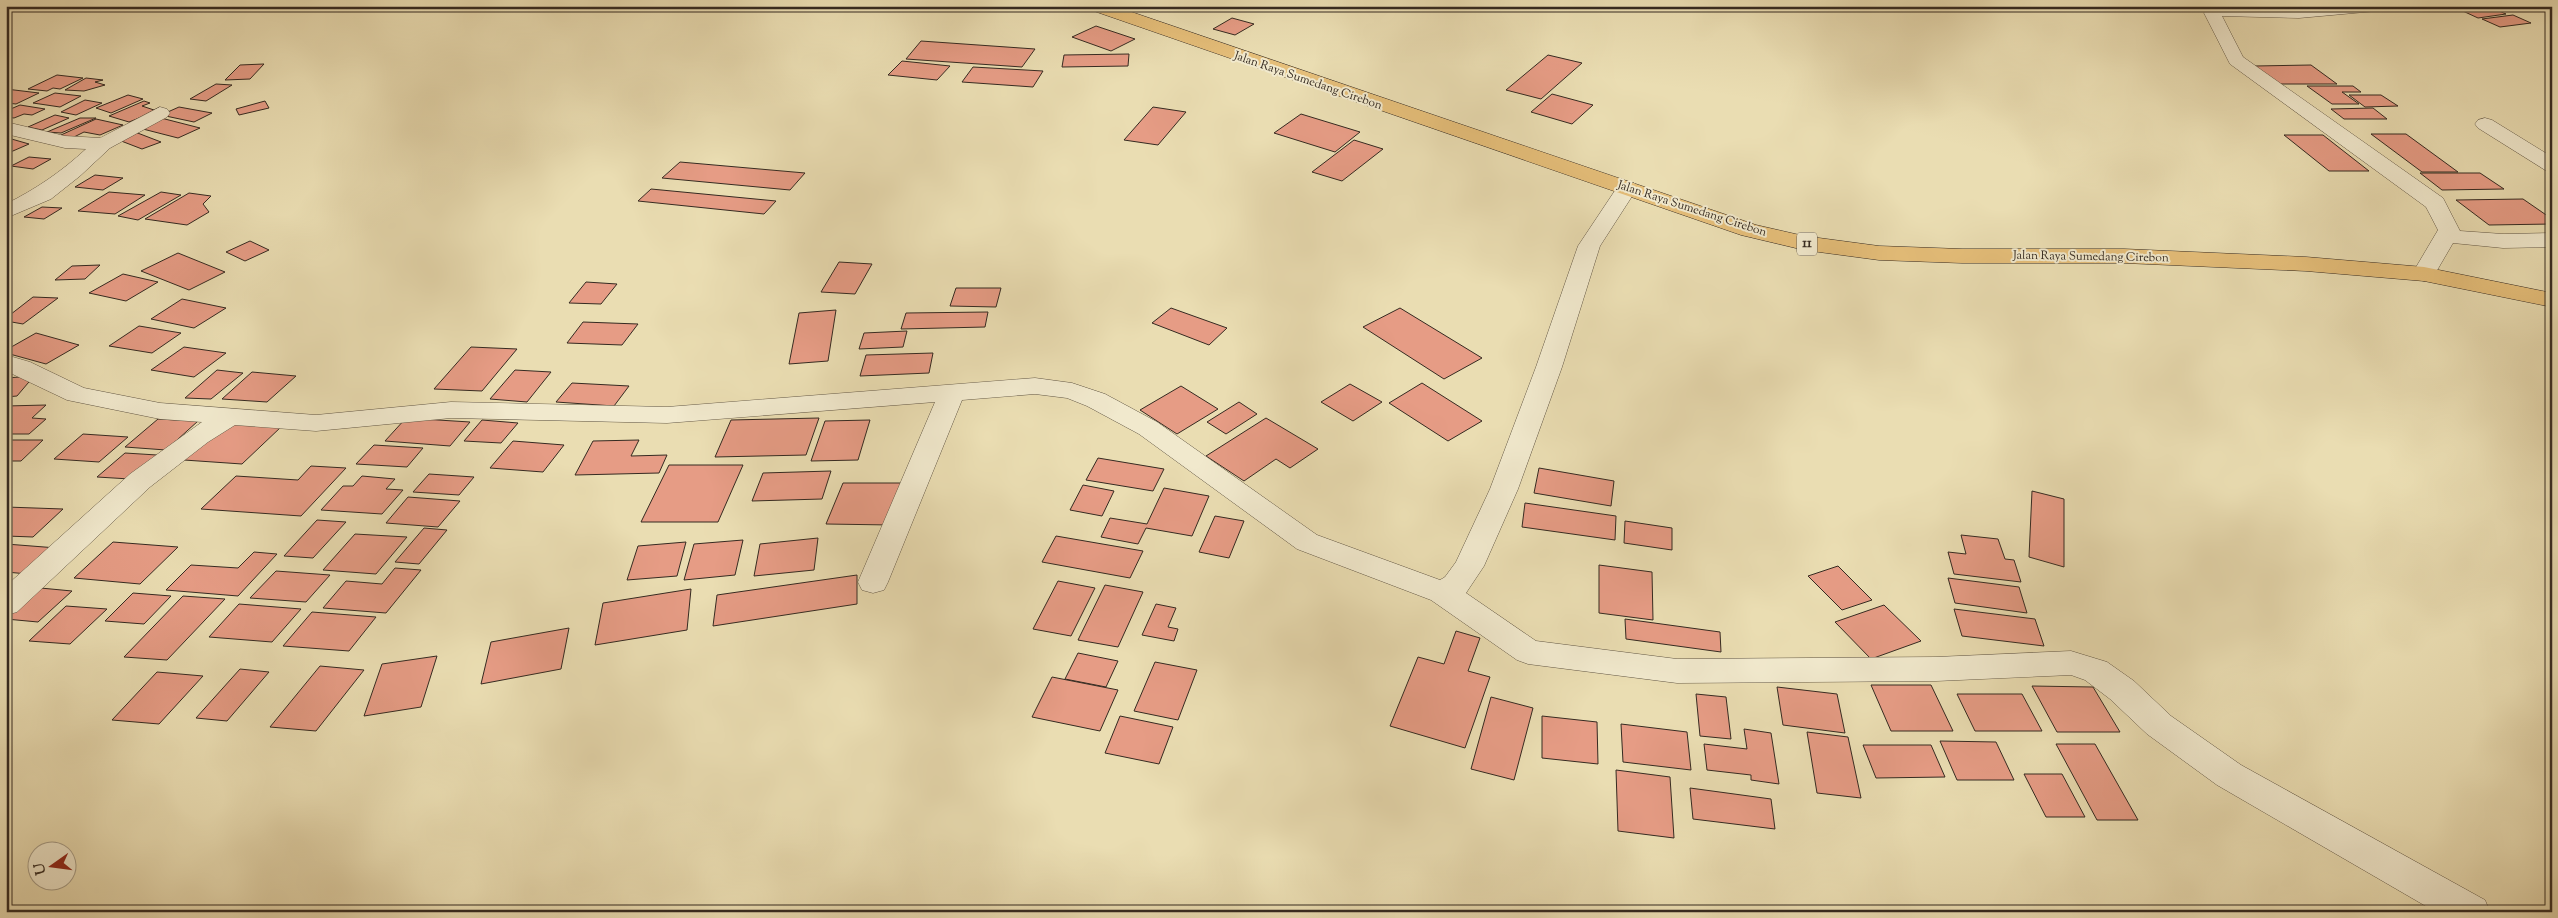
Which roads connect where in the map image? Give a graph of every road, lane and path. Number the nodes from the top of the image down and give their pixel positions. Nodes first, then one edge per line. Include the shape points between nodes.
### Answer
1 (1097, 6) edge
2 (2376, 6) edge
3 (160, 113) dead end
4 (2485, 124) dead end
5 (6, 128) edge
6 (103, 144) junction
7 (2552, 166) edge
8 (1627, 187) junction
9 (6, 212) edge
10 (2446, 236) junction
11 (2552, 240) edge
12 (2424, 274) junction
13 (2552, 300) edge
14 (6, 363) edge
15 (951, 394) junction
16 (228, 417) junction
17 (873, 582) dead end
18 (1442, 592) junction
19 (6, 604) edge
20 (2471, 912) edge

1 - 8 highway, Jalan Raya Sumedang Cirebon / 11 via 1254,63
2 - 10 street via 2299,13 2212,13 2236,60 2435,203 2449,230
3 - 6 street
4 - 7 street
5 - 6 street via 65,142
6 - 9 street via 43,194
8 - 12 highway, Jalan Raya Sumedang Cirebon / 11 via 1749,230 1804,243 1879,253 2124,256 2306,264
8 - 18 street via 1589,246 1504,489 1469,566 1456,585
10 - 11 street via 2503,241
10 - 12 street
12 - 13 highway, Jalan Raya Sumedang Cirebon / 11
14 - 16 street via 76,394 160,411
15 - 16 street via 667,415 451,410 316,423
15 - 17 street
15 - 18 street via 1052,387 1096,400 1148,428 1307,542
16 - 19 street via 178,449 130,488
18 - 20 street via 1528,652 1677,671 1936,669 2071,663 2096,671 2159,725 2228,775

